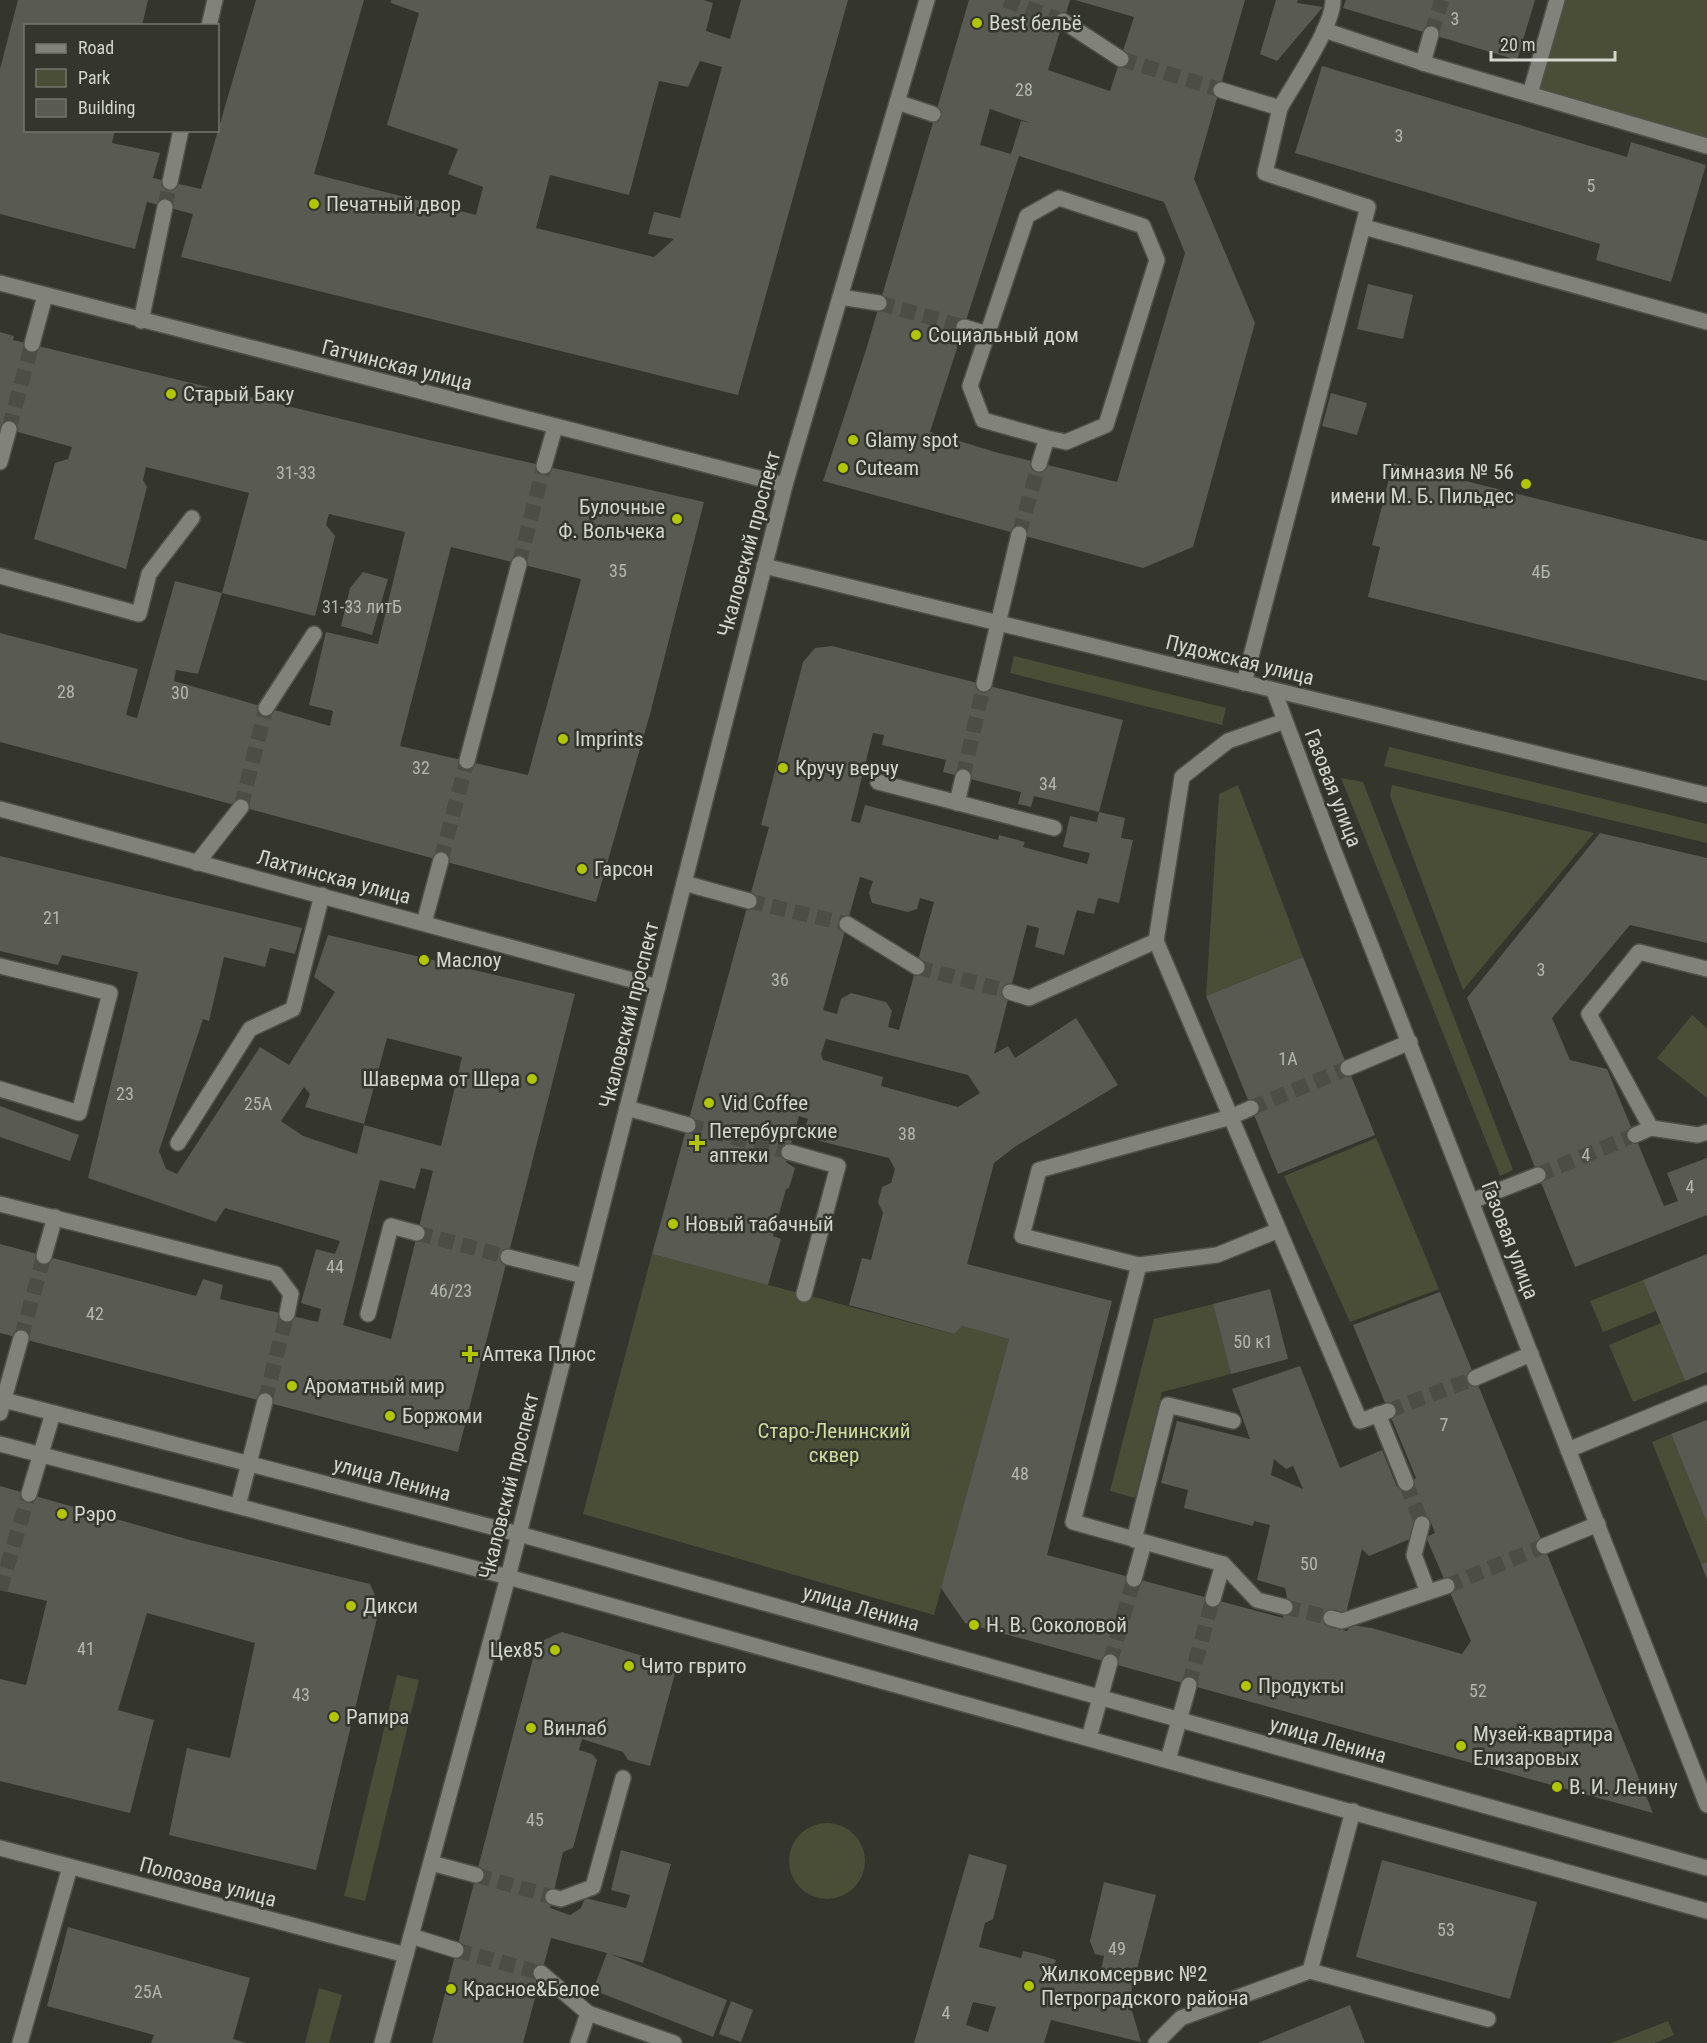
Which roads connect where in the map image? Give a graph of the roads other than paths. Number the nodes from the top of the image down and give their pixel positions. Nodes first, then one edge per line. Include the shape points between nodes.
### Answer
1 (215, 0) edge
2 (927, 0) edge
3 (1333, 0) edge
4 (1557, 0) edge
5 (1063, 21) tunnel mouth
6 (209, 24) edge
7 (1324, 30) junction
8 (1431, 34) tunnel mouth
9 (1121, 59) tunnel mouth
10 (1423, 63) junction
11 (1221, 90) tunnel mouth
12 (1530, 94) junction
13 (897, 102) junction
14 (1280, 108) junction
15 (933, 114) dead end
16 (181, 132) edge
17 (1707, 146) edge
18 (170, 182) tunnel mouth
19 (165, 207) tunnel mouth
20 (1364, 227) junction
21 (0, 283) edge
22 (45, 296) junction
23 (840, 297) junction
24 (879, 303) tunnel mouth
25 (141, 321) junction
26 (1707, 322) edge
27 (964, 327) tunnel mouth
28 (987, 334) junction
29 (32, 344) tunnel mouth
30 (555, 427) junction
31 (9, 429) tunnel mouth
32 (1047, 438) junction
33 (0, 462) edge
34 (1039, 464) tunnel mouth
35 (544, 466) tunnel mouth
36 (785, 485) junction
37 (192, 518) dead end
38 (1019, 534) tunnel mouth
39 (519, 564) tunnel mouth
40 (764, 566) junction
41 (0, 576) edge
42 (999, 624) junction
43 (314, 634) dead end
44 (1244, 683) junction
45 (984, 684) tunnel mouth
46 (1274, 691) junction
47 (266, 708) tunnel mouth
48 (1285, 721) junction
49 (467, 761) tunnel mouth
50 (963, 777) tunnel mouth
51 (878, 782) dead end
52 (1707, 795) edge
53 (957, 803) junction
54 (241, 807) tunnel mouth
55 (0, 809) edge
56 (1054, 828) dead end
57 (441, 860) tunnel mouth
58 (197, 863) junction
59 (684, 883) junction
60 (322, 895) junction
61 (749, 901) tunnel mouth
62 (424, 923) junction
63 (847, 924) tunnel mouth
64 (1156, 941) junction
65 (0, 966) edge
66 (916, 967) tunnel mouth
67 (1707, 969) edge
68 (658, 987) junction
69 (1010, 992) tunnel mouth
70 (1410, 1042) junction
71 (1348, 1068) tunnel mouth
72 (0, 1089) edge
73 (627, 1108) junction
74 (1251, 1108) tunnel mouth
75 (1231, 1117) junction
76 (688, 1125) tunnel mouth
77 (1651, 1128) junction
78 (1707, 1132) edge
79 (1635, 1135) tunnel mouth
80 (178, 1143) dead end
81 (789, 1152) tunnel mouth
82 (1538, 1175) tunnel mouth
83 (1472, 1201) junction
84 (0, 1204) edge
85 (55, 1217) junction
86 (1279, 1230) junction
87 (417, 1233) tunnel mouth
88 (44, 1256) tunnel mouth
89 (508, 1257) tunnel mouth
90 (1139, 1265) junction
91 (584, 1276) junction
92 (804, 1294) dead end
93 (287, 1314) tunnel mouth
94 (368, 1314) dead end
95 (21, 1338) tunnel mouth
96 (1531, 1354) junction
97 (1475, 1378) tunnel mouth
98 (1707, 1392) edge
99 (265, 1401) tunnel mouth
100 (1, 1404) edge
101 (53, 1413) junction
102 (1233, 1421) dead end
103 (0, 1444) edge
104 (1568, 1450) junction
105 (40, 1455) junction
106 (249, 1464) junction
107 (1406, 1483) tunnel mouth
108 (28, 1494) tunnel mouth
109 (238, 1506) junction
110 (1422, 1524) tunnel mouth
111 (1598, 1524) junction
112 (519, 1534) junction
113 (1139, 1541) junction
114 (1544, 1546) tunnel mouth
115 (1223, 1563) junction
116 (508, 1577) junction
117 (1134, 1579) tunnel mouth
118 (1447, 1586) tunnel mouth
119 (1428, 1592) junction
120 (1213, 1599) tunnel mouth
121 (1285, 1607) tunnel mouth
122 (1331, 1618) tunnel mouth
123 (1110, 1662) tunnel mouth
124 (1189, 1684) tunnel mouth
125 (1100, 1697) junction
126 (1179, 1719) junction
127 (1089, 1738) junction
128 (1168, 1760) junction
129 (623, 1778) dead end
130 (1707, 1805) edge
131 (1353, 1811) junction
132 (0, 1848) edge
133 (430, 1863) junction
134 (70, 1867) junction
135 (1707, 1868) edge
136 (476, 1875) tunnel mouth
137 (553, 1897) tunnel mouth
138 (1707, 1911) edge
139 (411, 1936) junction
140 (456, 1950) tunnel mouth
141 (406, 1955) junction
142 (1310, 1971) junction
143 (541, 1973) tunnel mouth
144 (588, 2013) junction
145 (1488, 2019) dead end
146 (20, 2043) edge
147 (382, 2043) edge
148 (578, 2043) edge
149 (674, 2043) edge
150 (1156, 2043) edge

1 - 6 street
2 - 13 street, Чкаловский проспект
3 - 7 street
4 - 12 street
5 - 9 street
7 - 10 street
7 - 14 street
8 - 10 street
10 - 12 street
11 - 14 street
12 - 17 street
13 - 15 street
13 - 23 street, Чкаловский проспект
14 - 20 street via 1265,173 1368,207
16 - 18 street
19 - 25 street
20 - 26 street
20 - 44 street
21 - 22 street, Гатчинская улица
22 - 25 street, Гатчинская улица
22 - 29 street
23 - 24 street
23 - 36 street, Чкаловский проспект
25 - 30 street, Гатчинская улица
27 - 28 street
28 - 32 street via 970,386 982,420
28 - 32 street via 1027,216 1059,198 1143,226 1157,260 1106,425 1066,442
30 - 35 street
30 - 36 street, Гатчинская улица
31 - 33 street
32 - 34 street
36 - 40 street, Чкаловский проспект
37 - 41 street via 149,574 139,614
38 - 42 street
39 - 49 street
40 - 42 street, Пудожская улица
40 - 59 street, Чкаловский проспект
42 - 44 street, Пудожская улица
42 - 45 street
43 - 47 street
44 - 46 street, Пудожская улица
46 - 48 street, Газовая улица
46 - 52 street, Пудожская улица
48 - 64 street via 1228,741 1182,777
48 - 70 street, Газовая улица
50 - 53 street
51 - 53 street
53 - 56 street
54 - 58 street
55 - 58 street, Лахтинская улица
57 - 62 street
58 - 60 street, Лахтинская улица
59 - 61 street
59 - 68 street, Чкаловский проспект
60 - 62 street, Лахтинская улица
60 - 80 street via 293,1010 250,1029
62 - 68 street, Лахтинская улица
63 - 66 street
64 - 69 street via 1029,998
64 - 75 street
65 - 72 street via 110,993 80,1113
67 - 77 street via 1640,952 1589,1014
68 - 73 street, Чкаловский проспект
70 - 71 street
70 - 83 street, Газовая улица
73 - 76 street
73 - 91 street, Чкаловский проспект
74 - 75 street
75 - 86 street
75 - 90 street via 1039,1170 1022,1236
77 - 78 street via 1698,1135
77 - 79 street
81 - 92 street via 838,1166
82 - 83 street
83 - 96 street, Газовая улица
84 - 85 street
85 - 88 street
85 - 93 street via 276,1274 291,1294
86 - 90 street via 1218,1255
86 - 107 street via 1360,1421 1383,1412
87 - 94 street via 391,1226
89 - 91 street
90 - 113 street via 1073,1522
91 - 112 street, Чкаловский проспект
95 - 100 street
96 - 97 street
96 - 104 street, Газовая улица
98 - 104 street
99 - 106 street
100 - 101 street, улица Ленина
101 - 105 street
101 - 106 street, улица Ленина
102 - 113 street via 1168,1405
103 - 105 street
104 - 111 street, Газовая улица
105 - 108 street
105 - 109 street
106 - 109 street
106 - 112 street, улица Ленина
109 - 116 street
110 - 119 street via 1414,1555
111 - 114 street
111 - 130 street, Газовая улица
112 - 116 street, Чкаловский проспект
112 - 125 street, улица Ленина
113 - 115 street
113 - 117 street
115 - 120 street
115 - 121 street via 1257,1600
116 - 127 street
116 - 133 street, Чкаловский проспект
118 - 119 street
119 - 122 street via 1342,1621
123 - 125 street
124 - 126 street
125 - 126 street, улица Ленина
125 - 127 street
126 - 128 street
126 - 135 street, улица Ленина
127 - 128 street
128 - 131 street
129 - 137 street via 593,1887 561,1899
131 - 138 street
131 - 142 street
132 - 134 street, Полозова улица
133 - 136 street
133 - 139 street, Чкаловский проспект
134 - 141 street, Полозова улица
134 - 146 street
139 - 140 street
139 - 141 street, Чкаловский проспект
141 - 147 street, Чкаловский проспект
142 - 145 street
142 - 150 street via 1181,2018
143 - 144 street
144 - 148 street
144 - 149 street

